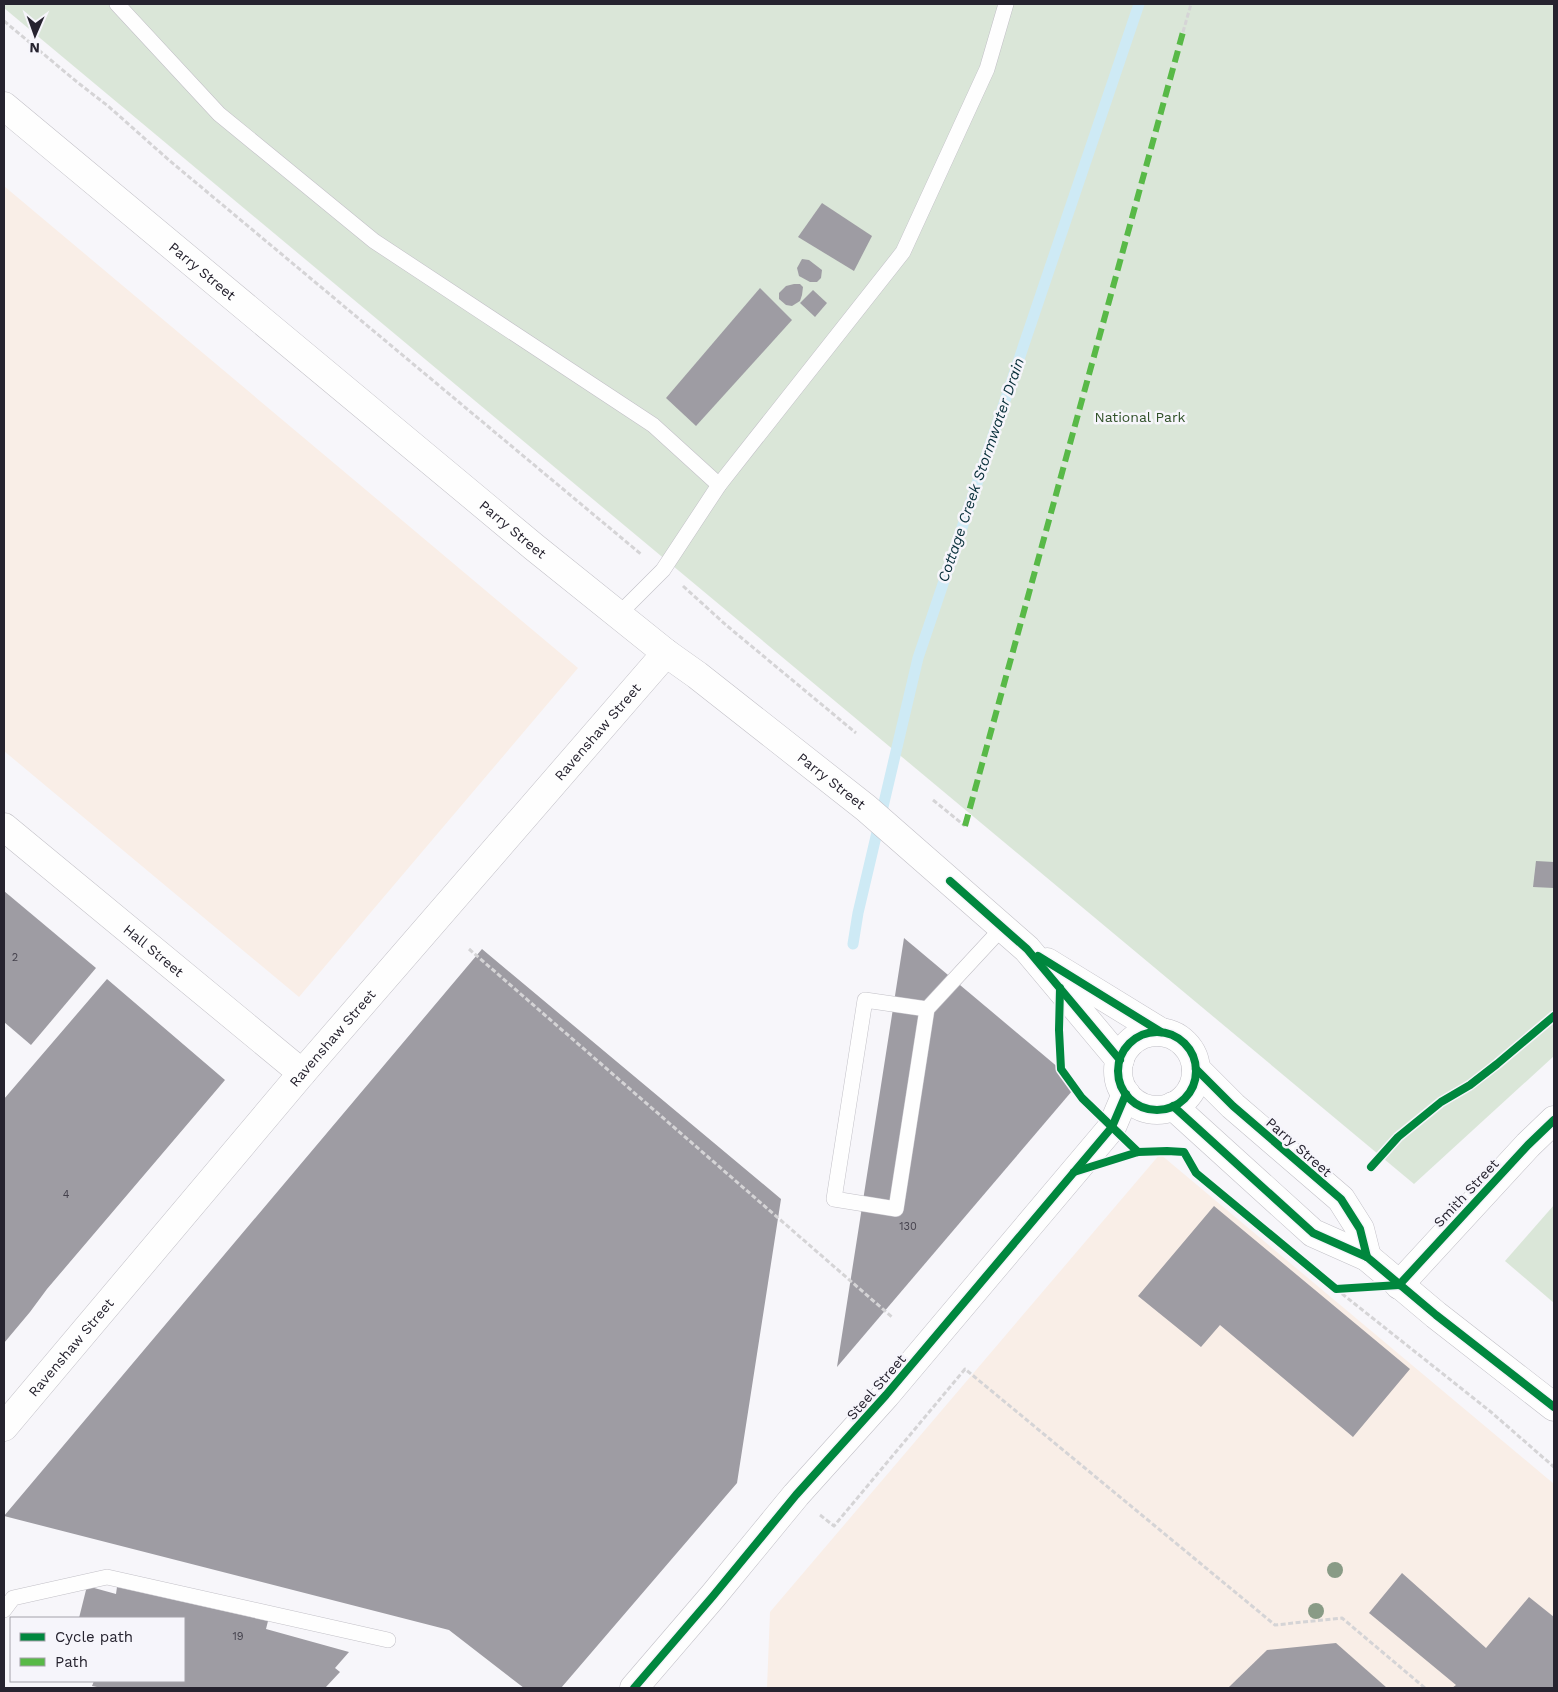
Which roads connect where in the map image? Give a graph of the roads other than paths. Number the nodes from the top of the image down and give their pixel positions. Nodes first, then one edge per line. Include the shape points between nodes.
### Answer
1 (118, 4) edge
2 (1006, 4) edge
3 (4, 107) edge
4 (719, 485) junction
5 (618, 615) junction
6 (666, 653) junction
7 (4, 827) edge
8 (1003, 927) junction
9 (1027, 949) junction
10 (927, 1009) junction
11 (1161, 1032) junction
12 (1120, 1060) junction
13 (1196, 1069) junction
14 (302, 1073) junction
15 (1126, 1094) junction
16 (1173, 1106) junction
17 (1554, 1120) edge
18 (1367, 1256) junction
19 (1399, 1285) junction
20 (1554, 1407) edge
21 (4, 1427) edge
22 (4, 1610) edge
23 (388, 1640) dead end
24 (634, 1688) edge

1 - 4 lane via 219,114 374,241 653,425
2 - 4 lane via 987,69 904,252
3 - 5 street, Parry Street
4 - 5 lane via 663,570
5 - 6 street, Parry Street
6 - 8 street, Parry Street via 866,808
6 - 14 street, Ravenshaw Street
7 - 14 street, Hall Street
8 - 9 street, Parry Street
8 - 10 lane
9 - 11 street, Parry Street
9 - 12 street, Parry Street
10 - 10 lane via 896,1208 834,1199 865,1000
11 - 12 street via 1146,1034 1132,1041
11 - 13 street, Parry Street via 1179,1039 1193,1057
12 - 15 street via 1119,1082
13 - 16 street via 1188,1094
13 - 18 street, Parry Street via 1233,1106 1341,1199 1360,1230
14 - 21 street, Ravenshaw Street
15 - 16 street via 1147,1109
15 - 24 street, Steel Street via 1112,1127
16 - 18 street via 1313,1233
17 - 19 street, Smith Street
18 - 19 street
19 - 20 street
22 - 23 lane via 13,1598 107,1577

